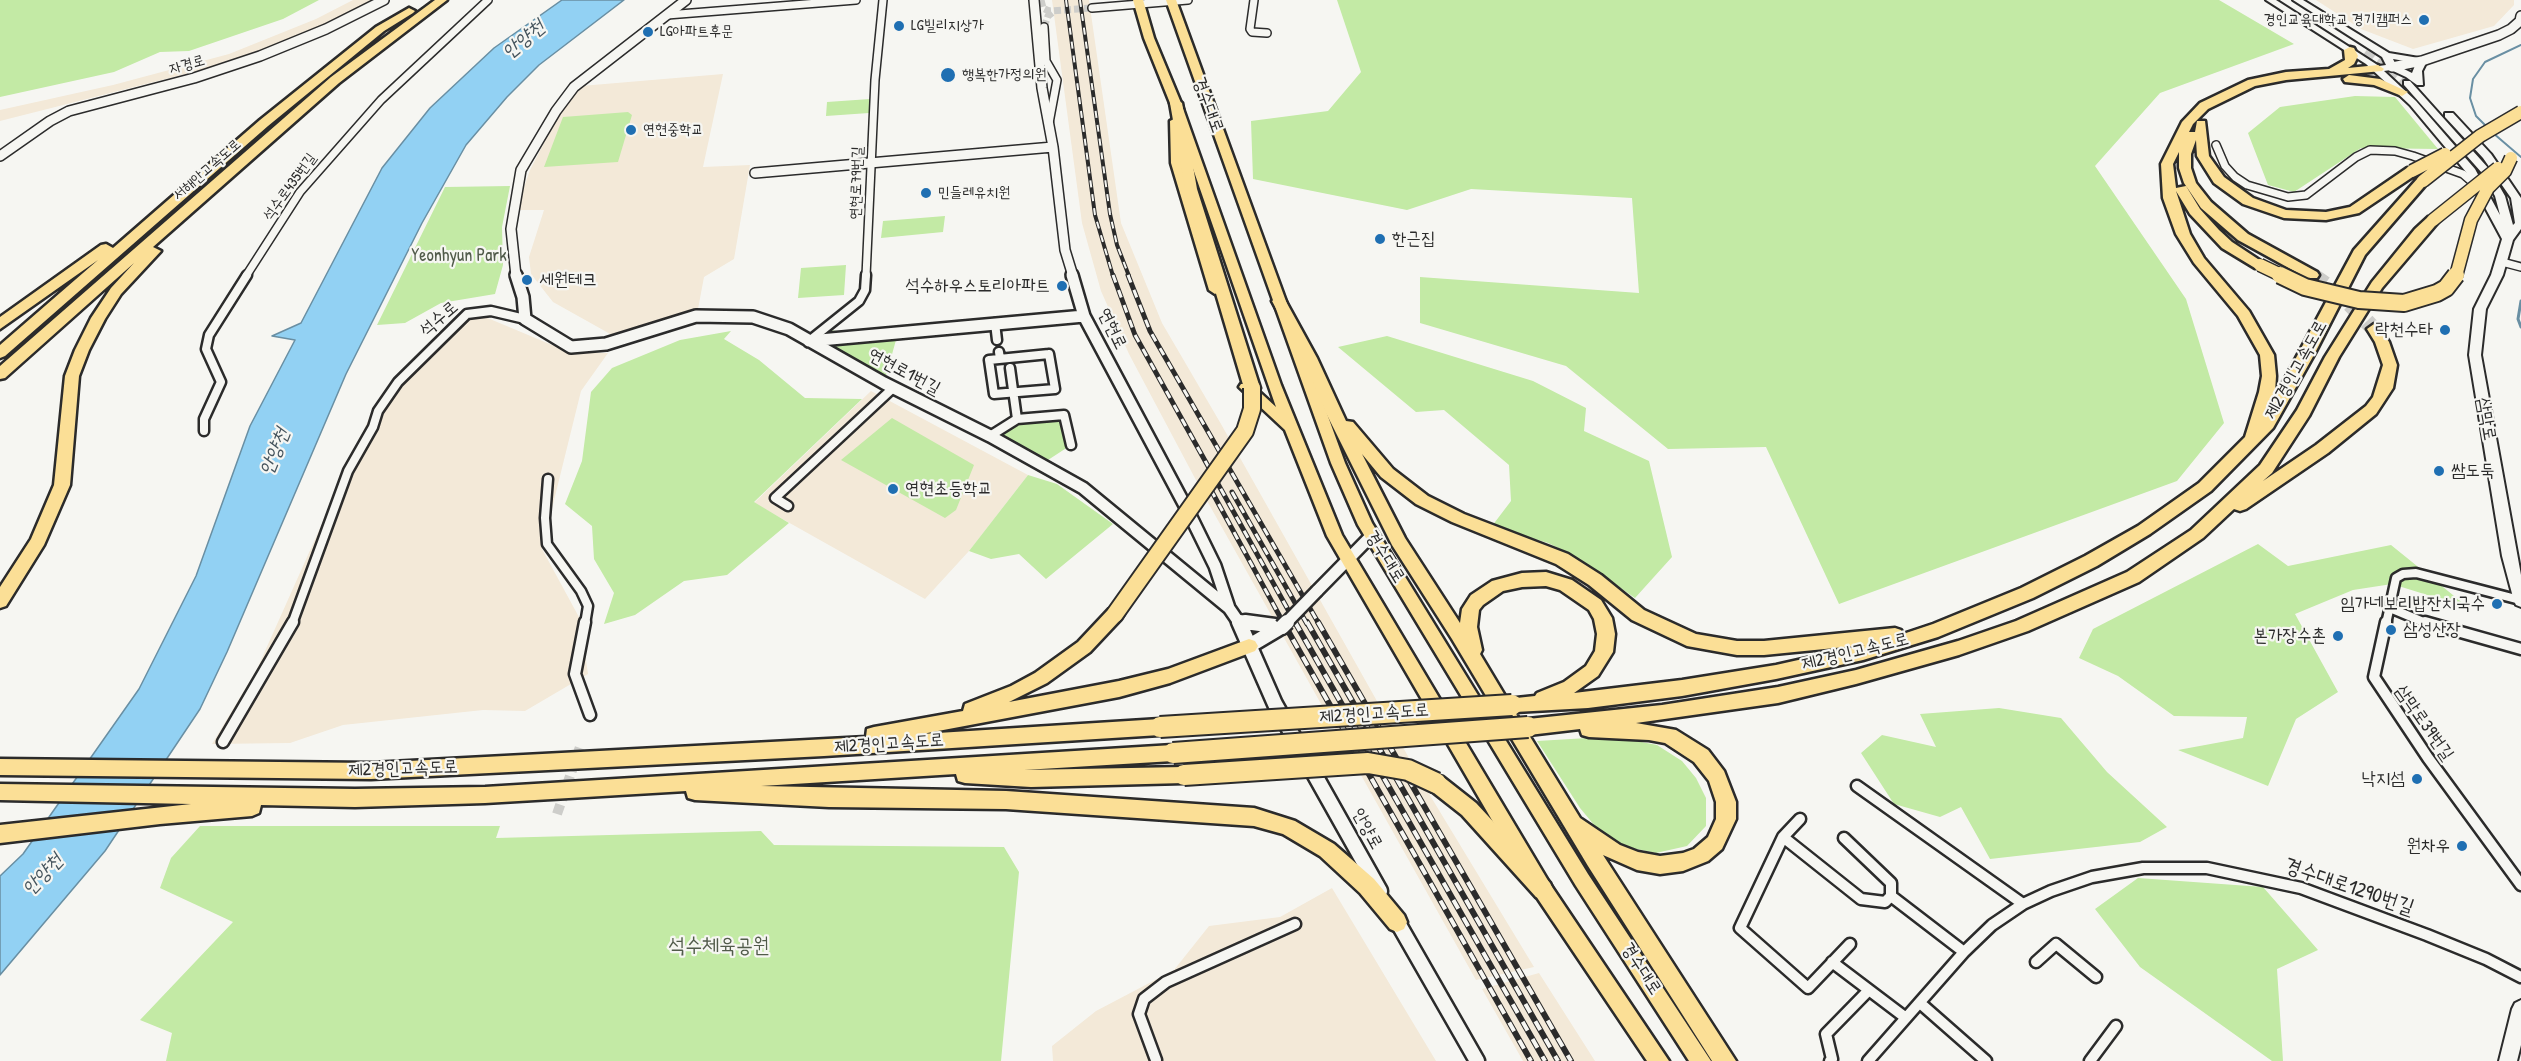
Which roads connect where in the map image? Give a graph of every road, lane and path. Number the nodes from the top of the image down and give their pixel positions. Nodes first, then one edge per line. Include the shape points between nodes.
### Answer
1 (384, 0) edge
2 (488, 0) edge
3 (686, 0) edge
4 (856, 0) edge
5 (883, 0) edge
6 (1034, 0) edge
7 (1188, 0) edge
8 (1254, 0) edge
9 (2270, 0) edge
10 (2284, 0) edge
11 (2297, 0) edge
12 (1171, 1) edge
13 (1138, 2) edge
14 (430, 3) edge
15 (1092, 8) tunnel mouth
16 (667, 15) junction
17 (2521, 15) edge
18 (1044, 27) tunnel mouth
19 (1267, 33) dead end
20 (2350, 50) junction
21 (2364, 54) junction
22 (2386, 55) junction
23 (2422, 61) junction
24 (2385, 68) junction
25 (2331, 75) junction
26 (2392, 83) junction
27 (1056, 86) junction
28 (2413, 86) junction
29 (1042, 88) junction
30 (1176, 104) junction
31 (2521, 112) edge
32 (2201, 124) junction
33 (1048, 129) junction
34 (2216, 145) dead end
35 (1053, 147) junction
36 (2174, 150) junction
37 (0, 156) edge
38 (2516, 156) edge
39 (871, 163) junction
40 (755, 173) dead end
41 (2417, 176) junction
42 (211, 188) junction
43 (187, 189) junction
44 (2482, 191) junction
45 (2508, 240) junction
46 (2502, 262) junction
47 (2521, 267) edge
48 (2312, 275) tunnel mouth
49 (1279, 301) junction
50 (1084, 316) junction
51 (525, 319) junction
52 (995, 323) junction
53 (0, 324) edge
54 (2374, 329) tunnel mouth
55 (997, 340) dead end
56 (809, 341) junction
57 (0, 353) edge
58 (1010, 368) dead end
59 (0, 374) edge
60 (1321, 384) junction
61 (893, 388) junction
62 (1013, 392) junction
63 (1017, 419) junction
64 (1291, 429) junction
65 (204, 431) dead end
66 (990, 436) junction
67 (2250, 440) junction
68 (1071, 445) dead end
69 (548, 479) dead end
70 (788, 506) dead end
71 (1190, 513) junction
72 (2198, 534) junction
73 (1372, 535) junction
74 (1153, 544) junction
75 (1349, 558) junction
76 (2521, 600) edge
77 (0, 601) edge
78 (1229, 608) junction
79 (2390, 608) junction
80 (1238, 620) junction
81 (1282, 627) junction
82 (1938, 630) junction
83 (1248, 646) junction
84 (2521, 649) edge
85 (1483, 675) junction
86 (1512, 705) junction
87 (590, 715) dead end
88 (1528, 727) junction
89 (892, 733) junction
90 (223, 742) dead end
91 (751, 752) junction
92 (0, 767) edge
93 (886, 771) junction
94 (1857, 786) dead end
95 (614, 788) junction
96 (0, 792) edge
97 (355, 798) junction
98 (1561, 805) junction
99 (1800, 819) dead end
100 (0, 834) edge
101 (1783, 837) junction
102 (1844, 837) dead end
103 (2521, 885) edge
104 (1543, 890) junction
105 (1891, 896) junction
106 (2023, 904) junction
107 (1397, 922) junction
108 (1295, 924) dead end
109 (1850, 944) dead end
110 (1964, 952) junction
111 (1832, 962) junction
112 (2036, 962) dead end
113 (2097, 977) dead end
114 (2521, 977) edge
115 (1869, 990) junction
116 (1920, 1003) junction
117 (2521, 1009) edge
118 (1906, 1018) junction
119 (2116, 1026) dead end
120 (1156, 1060) edge
121 (1477, 1061) edge
122 (1659, 1061) edge
123 (1701, 1061) edge
124 (1725, 1061) edge
125 (1830, 1061) edge
126 (1868, 1061) edge
127 (1986, 1061) edge
128 (2090, 1061) edge
129 (2508, 1061) edge

1 - 37 street, 자경로 via 260,56 69,111
2 - 65 street, 석수로435번길 via 381,100 300,192 209,335 206,349 221,382 204,419
3 - 16 street
4 - 16 street
5 - 39 street, 연현로79번길 via 874,81
6 - 29 street, 연현로
7 - 12 street
8 - 19 street via 1250,29
9 - 20 main road
10 - 21 main road
11 - 22 main road
12 - 13 street
12 - 49 main road, 경수대로
13 - 15 street
13 - 30 main road, 경수대로
14 - 42 highway, 서해안고속도로
14 - 43 highway, 서해안고속도로 via 381,30 304,89
16 - 51 street via 574,87 521,170 511,229
17 - 23 street via 2511,29
18 - 27 street via 1046,61 1056,76
20 - 21 main road
20 - 25 highway via 2348,64
21 - 22 main road
21 - 24 main road
22 - 23 main road
22 - 24 main road
23 - 24 street
23 - 28 main road
24 - 25 highway
24 - 26 main road, 삼막로
24 - 28 main road, 삼막로
25 - 28 highway
25 - 32 highway via 2256,91 2220,108
25 - 36 highway via 2268,79 2220,96 2188,122
26 - 28 main road, 삼막로
26 - 28 main road via 2403,81
27 - 29 street
27 - 33 street
28 - 44 main road, 삼막로
28 - 45 main road, 삼막로 via 2486,172 2500,196
28 - 45 main road, 삼막로 via 2487,156 2516,198 2520,223
29 - 33 street, 연현로
30 - 64 main road, 경수대로
30 - 64 main road via 1177,163 1246,386
30 - 89 highway, bridge via 1191,189 1252,388 1250,420 1116,614 1084,647 1025,686 956,715
31 - 41 highway, bridge
32 - 41 highway via 2203,156 2219,180 2248,201 2284,214 2326,216 2354,210
32 - 48 highway via 2191,135 2184,162 2190,183 2200,198 2243,237
33 - 35 street, 연현로
34 - 44 street via 2235,177 2274,194 2306,195 2370,150 2395,151 2450,169 2463,174
35 - 39 street
35 - 50 street, 연현로 via 1065,250
36 - 38 highway, bridge via 2179,184 2195,212 2227,245 2305,287 2359,300 2404,303 2437,293 2456,276 2469,224 2488,188
36 - 67 highway via 2167,164 2177,222 2199,260 2253,327 2267,355 2267,392
38 - 72 highway, 제2경인고속도로, bridge via 2459,196 2433,220 2377,285 2332,357 2304,412 2266,469
39 - 40 street
39 - 56 street, 연현로79번길 via 865,290 859,302
41 - 67 highway, 제2경인고속도로 via 2359,254 2268,424
42 - 59 highway, 서해안고속도로
42 - 77 highway via 116,291 98,318 72,376 62,485 38,541
43 - 53 highway
43 - 57 highway, 서해안고속도로
44 - 45 main road, 삼막로
45 - 46 main road, 삼막로
46 - 47 street
46 - 76 main road, 삼막로 via 2480,309 2475,355
49 - 60 highway
49 - 73 main road, 경수대로 via 1338,462
50 - 52 street
50 - 71 street, 연현로
51 - 56 street, 연현로1번길 via 571,347 606,344 682,319 705,316 753,317 789,329
51 - 90 street, 석수로 via 491,310 467,314 398,382 378,411 348,471 295,618
52 - 55 street
52 - 56 street
54 - 72 highway via 2390,365 2385,388 2371,410 2322,449
56 - 61 street, 연현로1번길
58 - 62 street
60 - 82 highway via 1357,439 1422,500 1562,559 1638,615 1693,641 1737,648 1797,646
60 - 85 highway via 1398,541
61 - 66 street, 연현로1번길
61 - 70 street via 775,498
62 - 62 street via 994,394 989,360 1049,354 1055,388
62 - 63 street
63 - 66 street
63 - 68 street via 1064,415
64 - 75 main road, 경수대로 via 1335,536
66 - 74 street, 연현로1번길 via 1083,488
67 - 82 highway, 제2경인고속도로 via 2205,487 2144,530 2027,593
69 - 87 street via 547,544 588,606 574,674
71 - 74 street
71 - 78 street, 연현로
72 - 88 highway, 제2경인고속도로 via 2133,577 2022,626 1947,652 1778,695 1662,713
73 - 75 street
73 - 123 main road, 경수대로 via 1582,879
74 - 78 street, 연현로1번길
75 - 81 street, bridge
75 - 104 main road, 경수대로
76 - 79 street, 삼막로39번길 via 2416,573 2396,578
78 - 80 street, 연현로
79 - 84 street via 2439,628
79 - 103 street, 삼막로39번길 via 2374,677 2427,758
80 - 81 street
80 - 83 street, 연현로
81 - 83 street
82 - 86 highway, 제2경인고속도로 via 1776,672 1588,700
83 - 89 highway via 1170,676 1119,689
83 - 107 street, 안양로 via 1275,704
85 - 86 highway via 1469,636 1468,618 1486,592 1509,582 1546,579 1574,589 1595,605 1605,626 1607,642 1592,671 1559,692
85 - 98 highway
86 - 91 highway, 제2경인고속도로, bridge
88 - 93 highway, 제2경인고속도로, bridge
88 - 98 highway via 1649,732 1678,740 1701,756 1717,777 1726,802 1726,819 1715,843 1701,855 1660,865 1630,858 1600,843
89 - 91 highway
91 - 92 highway, 제2경인고속도로 via 371,771
93 - 95 highway, 제2경인고속도로
93 - 104 highway, bridge via 1031,779 1184,775 1368,763 1395,766 1436,783 1469,809
94 - 106 street
95 - 97 highway, 제2경인고속도로
95 - 107 highway via 829,798 1006,800 1254,817 1288,827 1327,850 1367,886
96 - 97 highway, 제2경인고속도로
97 - 100 highway
98 - 124 highway
99 - 101 street
101 - 105 street via 1861,899 1885,902
101 - 111 street via 1740,928 1808,988
102 - 105 street via 1891,883
104 - 122 main road, 경수대로
105 - 110 street
106 - 110 street, 경수대로1290번길 via 1992,925
106 - 114 street, 경수대로1290번길 via 2092,877 2143,868 2207,868 2301,888 2466,951
107 - 121 street, 안양로
108 - 120 street via 1166,982 1144,999 1139,1014
109 - 111 street
110 - 116 street, 경수대로1290번길
111 - 115 street
112 - 113 street via 2056,944
115 - 118 street
115 - 125 street via 1826,1034
116 - 118 street, 경수대로1290번길
116 - 127 street
117 - 129 main road
118 - 126 street, 경수대로1290번길
119 - 128 street

